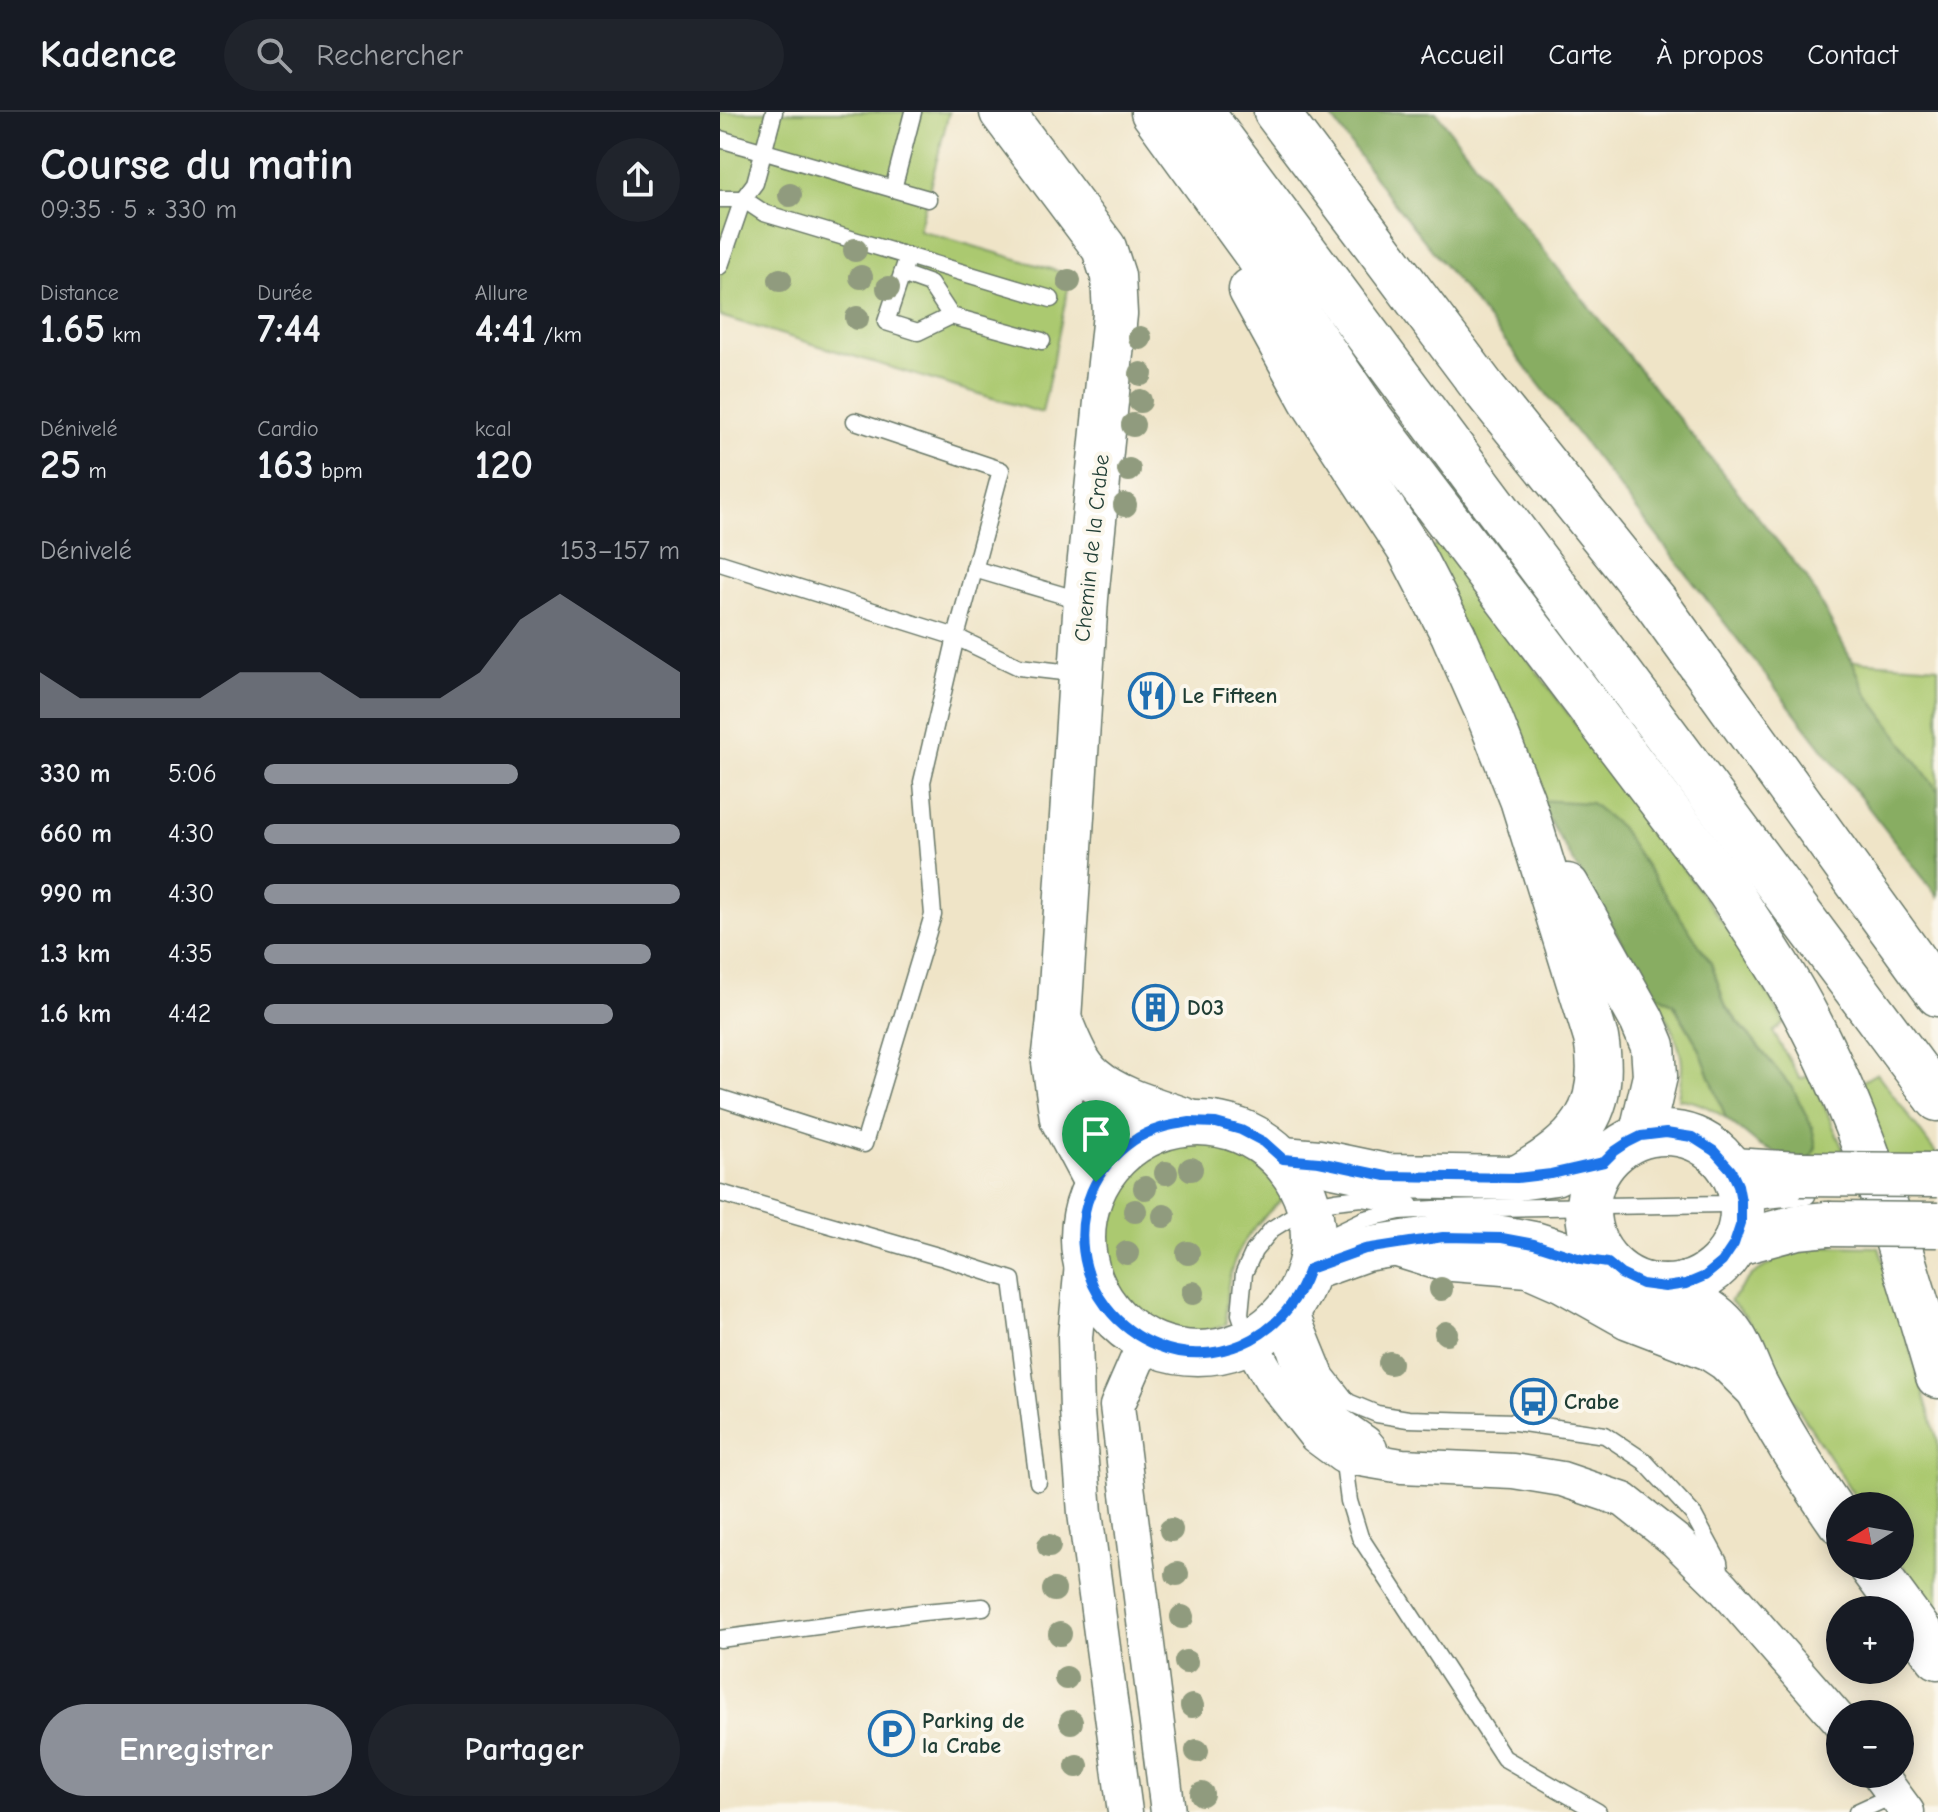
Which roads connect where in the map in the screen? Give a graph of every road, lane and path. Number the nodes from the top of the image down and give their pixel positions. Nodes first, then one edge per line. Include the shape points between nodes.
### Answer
1 (774, 112) edge
2 (913, 112) edge
3 (1002, 112) edge
4 (1153, 112) edge
5 (1201, 112) edge
6 (1276, 112) edge
7 (720, 139) edge
8 (764, 151) junction
9 (893, 189) junction
10 (720, 199) edge
11 (743, 199) junction
12 (928, 199) dead end
13 (724, 242) edge
14 (908, 256) junction
15 (720, 266) edge
16 (902, 274) junction
17 (1051, 299) dead end
18 (951, 316) junction
19 (1042, 341) dead end
20 (855, 421) dead end
21 (720, 563) edge
22 (974, 569) junction
23 (1086, 598) junction
24 (956, 637) junction
25 (1080, 674) junction
26 (1522, 799) junction
27 (1938, 994) edge
28 (1059, 1019) junction
29 (720, 1098) edge
30 (1938, 1099) edge
31 (1190, 1122) junction
32 (1641, 1136) junction
33 (1283, 1159) junction
34 (1604, 1162) junction
35 (1938, 1175) edge
36 (1517, 1178) junction
37 (1096, 1182) junction
38 (1736, 1186) junction
39 (720, 1193) edge
40 (1812, 1198) junction
41 (1588, 1207) junction
42 (1435, 1209) junction
43 (1938, 1225) edge
44 (1734, 1244) junction
45 (1398, 1245) junction
46 (1083, 1254) junction
47 (1608, 1263) junction
48 (1304, 1264) junction
49 (1665, 1287) junction
50 (1249, 1341) junction
51 (1152, 1343) junction
52 (1938, 1376) edge
53 (1757, 1388) junction
54 (1343, 1456) junction
55 (1380, 1462) junction
56 (1038, 1482) dead end
57 (1826, 1501) edge
58 (1881, 1580) edge
59 (1723, 1587) junction
60 (983, 1607) dead end
61 (720, 1639) edge
62 (1938, 1657) edge
63 (1826, 1705) edge
64 (1894, 1794) edge
65 (1125, 1812) edge
66 (1168, 1812) edge
67 (1598, 1812) edge
68 (1857, 1812) edge

1 - 8 lane
2 - 9 lane
3 - 23 main road, Chemin de la Crabe via 1104,248 1113,276 1115,314
4 - 26 main road via 1311,399 1409,549 1453,634
4 - 52 main road via 1367,414 1729,891 1768,951 1809,1020 1858,1130
5 - 30 main road
6 - 27 main road via 1485,390 1656,603
7 - 8 lane
8 - 9 lane
8 - 11 lane via 755,183
9 - 12 lane
10 - 11 lane
11 - 13 lane
11 - 14 lane via 764,213
13 - 15 lane
14 - 16 lane
14 - 17 lane
16 - 18 lane via 930,284
16 - 18 lane via 886,322 918,332
18 - 19 lane
20 - 22 lane via 1001,470
21 - 24 lane
22 - 23 lane
22 - 24 lane
23 - 25 main road, Chemin de la Crabe
24 - 25 lane via 1019,667
24 - 29 lane via 922,782 933,915 864,1144
25 - 28 main road, Chemin de la Crabe
26 - 32 main road via 1653,1046 1655,1076
26 - 36 main road via 1596,1038 1600,1075 1593,1107 1573,1138
28 - 31 main road, Chemin de la Crabe via 1091,1078
28 - 37 main road, Chemin de la Crabe via 1054,1062 1062,1118
31 - 33 main road via 1241,1130
31 - 37 main road via 1135,1140
32 - 34 main road
32 - 38 main road via 1692,1137 1714,1151
33 - 36 main road via 1386,1176
33 - 48 main road via 1303,1189
34 - 36 main road
34 - 41 main road via 1592,1183
35 - 40 main road, bridge
37 - 46 main road via 1082,1228
38 - 40 main road
38 - 41 lane via 1725,1204
38 - 44 main road via 1741,1223
39 - 56 lane via 1012,1280
40 - 43 main road, bridge
40 - 44 main road via 1797,1227
41 - 42 lane
41 - 47 main road via 1591,1234
42 - 48 lane via 1365,1219
42 - 48 lane via 1362,1198 1335,1201
44 - 49 main road via 1705,1276
45 - 47 main road via 1443,1237 1502,1238
45 - 48 main road
45 - 53 main road via 1440,1258 1529,1265 1629,1317 1710,1348
46 - 51 main road via 1089,1277 1113,1317
46 - 65 street via 1075,1337 1077,1411 1085,1513
47 - 49 main road via 1642,1284
48 - 50 main road via 1277,1322
48 - 50 lane via 1272,1229 1254,1251 1244,1273 1240,1314
48 - 55 street via 1291,1339 1304,1377 1336,1423 1365,1443
48 - 59 lane via 1304,1320 1326,1374 1348,1402 1408,1419 1515,1422 1605,1435 1644,1461 1693,1514 1719,1562
49 - 53 main road via 1726,1327
50 - 51 main road via 1200,1353
50 - 54 street via 1316,1436
51 - 66 street via 1137,1360 1117,1406
53 - 57 main road
54 - 55 street
54 - 67 lane via 1360,1537 1504,1758
55 - 59 street via 1513,1471 1562,1479 1624,1500
58 - 62 main road
59 - 63 street
60 - 61 lane
64 - 68 lane

